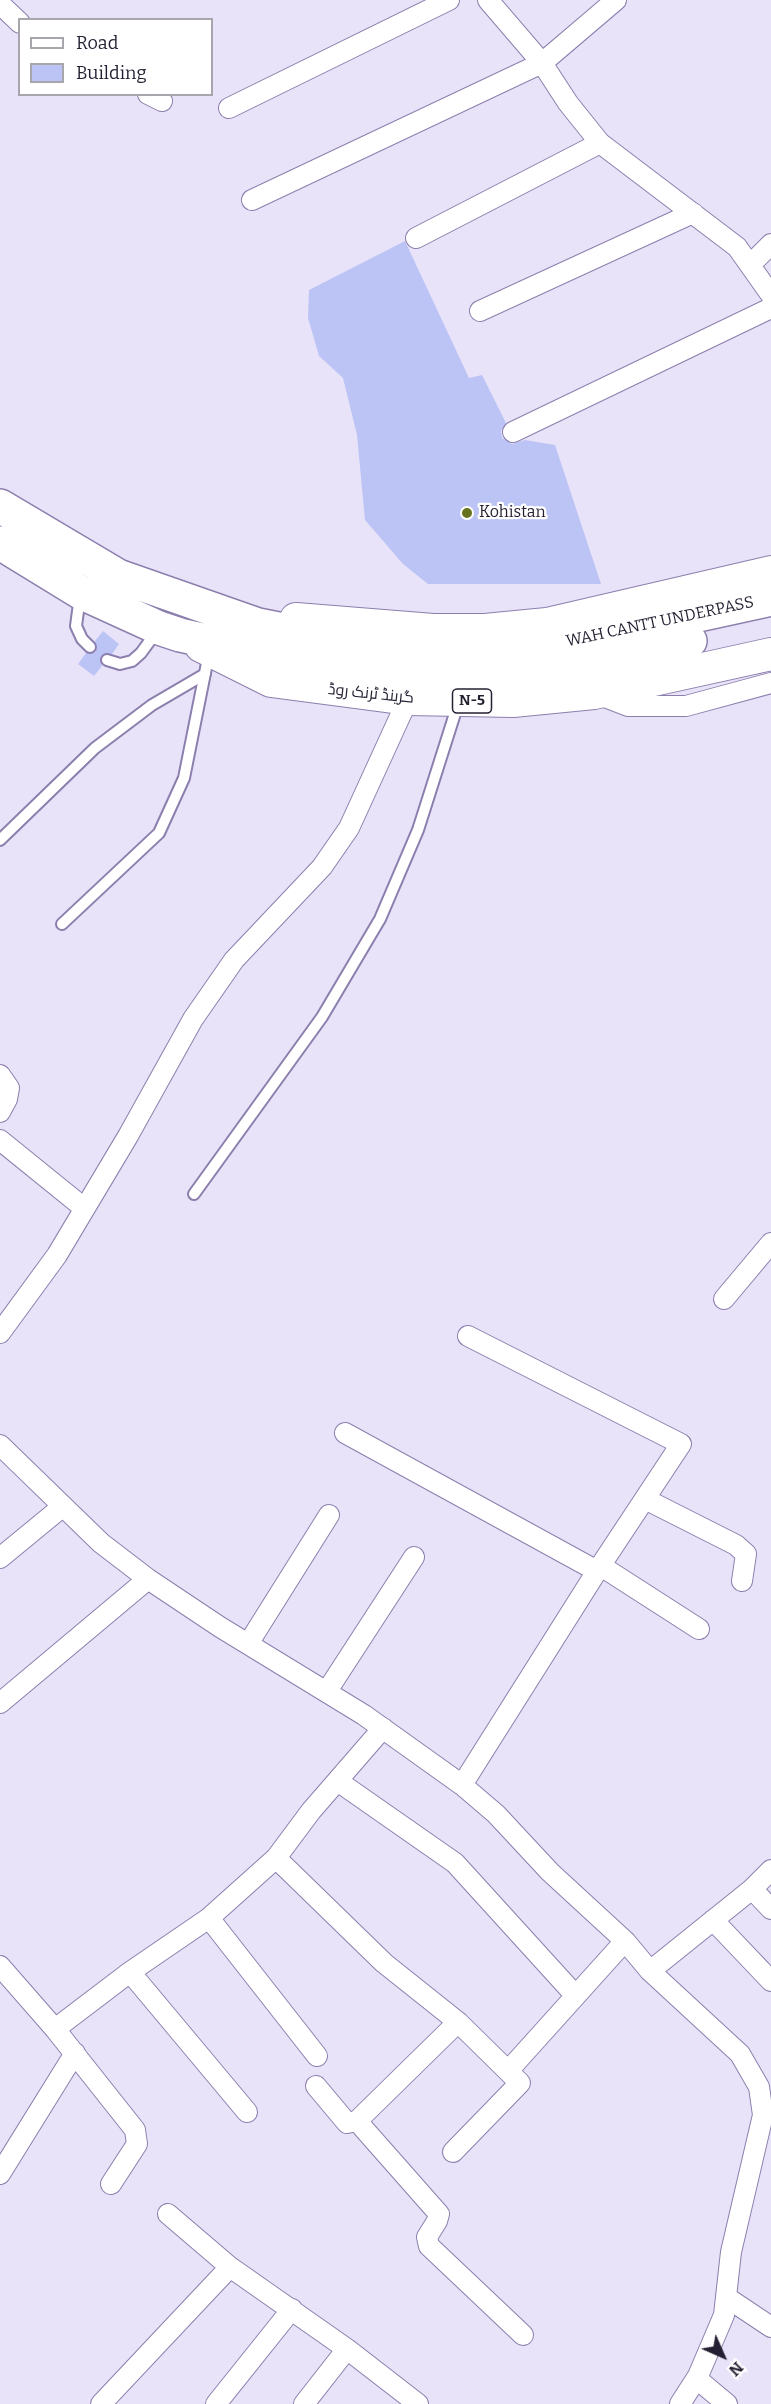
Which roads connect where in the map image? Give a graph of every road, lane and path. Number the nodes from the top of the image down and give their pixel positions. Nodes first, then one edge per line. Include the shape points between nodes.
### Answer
1 (448, 0) edge
2 (616, 0) edge
3 (0, 4) edge
4 (498, 4) edge
5 (18, 21) edge
6 (542, 63) junction
7 (229, 108) dead end
8 (600, 143) junction
9 (252, 200) dead end
10 (693, 213) junction
11 (416, 238) dead end
12 (771, 244) edge
13 (750, 265) junction
14 (771, 296) edge
15 (771, 308) edge
16 (480, 311) dead end
17 (513, 432) dead end
18 (0, 506) edge
19 (0, 543) edge
20 (771, 572) edge
21 (80, 592) junction
22 (771, 599) edge
23 (194, 604) junction
24 (771, 621) edge
25 (169, 632) junction
26 (90, 647) dead end
27 (771, 654) edge
28 (106, 660) dead end
29 (207, 662) junction
30 (771, 683) edge
31 (594, 693) junction
32 (408, 699) junction
33 (459, 700) junction
34 (0, 840) edge
35 (62, 924) dead end
36 (0, 1075) edge
37 (0, 1112) edge
38 (0, 1140) edge
39 (194, 1194) dead end
40 (84, 1208) junction
41 (771, 1243) edge
42 (724, 1299) dead end
43 (0, 1333) edge
44 (468, 1336) dead end
45 (345, 1434) dead end
46 (0, 1445) edge
47 (645, 1499) junction
48 (62, 1507) junction
49 (329, 1515) dead end
50 (414, 1557) dead end
51 (0, 1558) edge
52 (599, 1568) junction
53 (148, 1579) junction
54 (742, 1581) dead end
55 (699, 1629) dead end
56 (248, 1644) junction
57 (327, 1691) junction
58 (0, 1703) edge
59 (382, 1728) junction
60 (339, 1782) junction
61 (462, 1785) junction
62 (276, 1857) junction
63 (771, 1870) edge
64 (752, 1889) junction
65 (771, 1909) edge
66 (209, 1918) junction
67 (712, 1920) junction
68 (625, 1941) junction
69 (0, 1966) edge
70 (650, 1971) junction
71 (130, 1972) junction
72 (771, 1980) edge
73 (574, 1995) junction
74 (458, 2022) junction
75 (55, 2029) junction
76 (75, 2053) junction
77 (317, 2056) dead end
78 (508, 2071) junction
79 (316, 2086) dead end
80 (247, 2112) dead end
81 (767, 2117) edge
82 (357, 2121) junction
83 (453, 2152) dead end
84 (0, 2174) edge
85 (111, 2184) dead end
86 (168, 2214) dead end
87 (230, 2267) junction
88 (726, 2297) junction
89 (292, 2309) junction
90 (771, 2327) edge
91 (522, 2335) dead end
92 (347, 2349) junction
93 (697, 2379) junction
94 (101, 2404) edge
95 (216, 2404) edge
96 (304, 2404) edge
97 (418, 2404) edge
98 (680, 2404) edge
99 (727, 2404) edge

1 - 7 street
2 - 6 street
3 - 5 street
4 - 6 street
6 - 8 street
6 - 9 street
8 - 10 street
8 - 11 street
10 - 13 street via 737,247
10 - 16 street
12 - 13 street
13 - 14 street
15 - 17 street
18 - 23 highway via 118,576
19 - 21 highway, گرینڈ ٹرنک روڈ / N-5
20 - 23 main road via 547,624 485,630 320,623
21 - 25 highway, گرینڈ ٹرنک روڈ / N-5
21 - 26 lane via 76,626
22 - 23 highway, WAH CANTT UNDERPASS via 589,639 516,647 339,641 258,625
24 - 25 highway, WAH CANTT UNDERPASS via 620,658 527,671 367,671 315,665
25 - 28 lane via 132,661 120,664
25 - 29 main road, گرینڈ ٹرنک روڈ / N-5
27 - 31 main road, گرینڈ ٹرنک روڈ / N-5
29 - 32 main road, گرینڈ ٹرنک روڈ / N-5 via 272,681
29 - 34 lane via 96,748
29 - 35 lane via 183,778 159,833
30 - 31 street via 686,706 628,706
31 - 33 main road, گرینڈ ٹرنک روڈ / N-5 via 513,701
32 - 33 main road, گرینڈ ٹرنک روڈ / N-5
32 - 40 street via 349,828 322,867 234,960 193,1019
33 - 39 lane via 418,830 380,919 322,1017
36 - 37 street via 9,1088
38 - 40 street
40 - 43 street via 57,1255
41 - 42 street
44 - 47 street via 681,1444
45 - 52 street
46 - 48 street
47 - 52 street
47 - 54 street via 736,1545 746,1554
48 - 51 street
48 - 53 street
49 - 56 street
50 - 57 street
52 - 55 street
52 - 61 street
53 - 56 street
53 - 58 street
56 - 57 street
57 - 59 street
59 - 60 street
59 - 61 street
60 - 62 street via 310,1811
60 - 73 street via 455,1863
61 - 68 street
62 - 66 street
62 - 74 street via 384,1963
63 - 64 street
64 - 65 street
64 - 67 street
66 - 71 street
66 - 77 street
67 - 70 street
67 - 72 street
68 - 70 street
68 - 73 street
69 - 75 street
70 - 81 street via 740,2054 759,2086
71 - 75 street
71 - 80 street
73 - 78 street
74 - 78 street
74 - 82 street
75 - 76 street
76 - 84 street
76 - 85 street via 135,2130 137,2144
78 - 83 street via 520,2083
79 - 82 street via 347,2123
81 - 88 street via 731,2252
82 - 91 street via 439,2214 427,2237 429,2246
86 - 87 street
87 - 89 street
87 - 94 street
88 - 90 street
88 - 93 street via 724,2315
89 - 92 street
89 - 95 street
92 - 96 street
92 - 97 street
93 - 98 street
93 - 99 street

